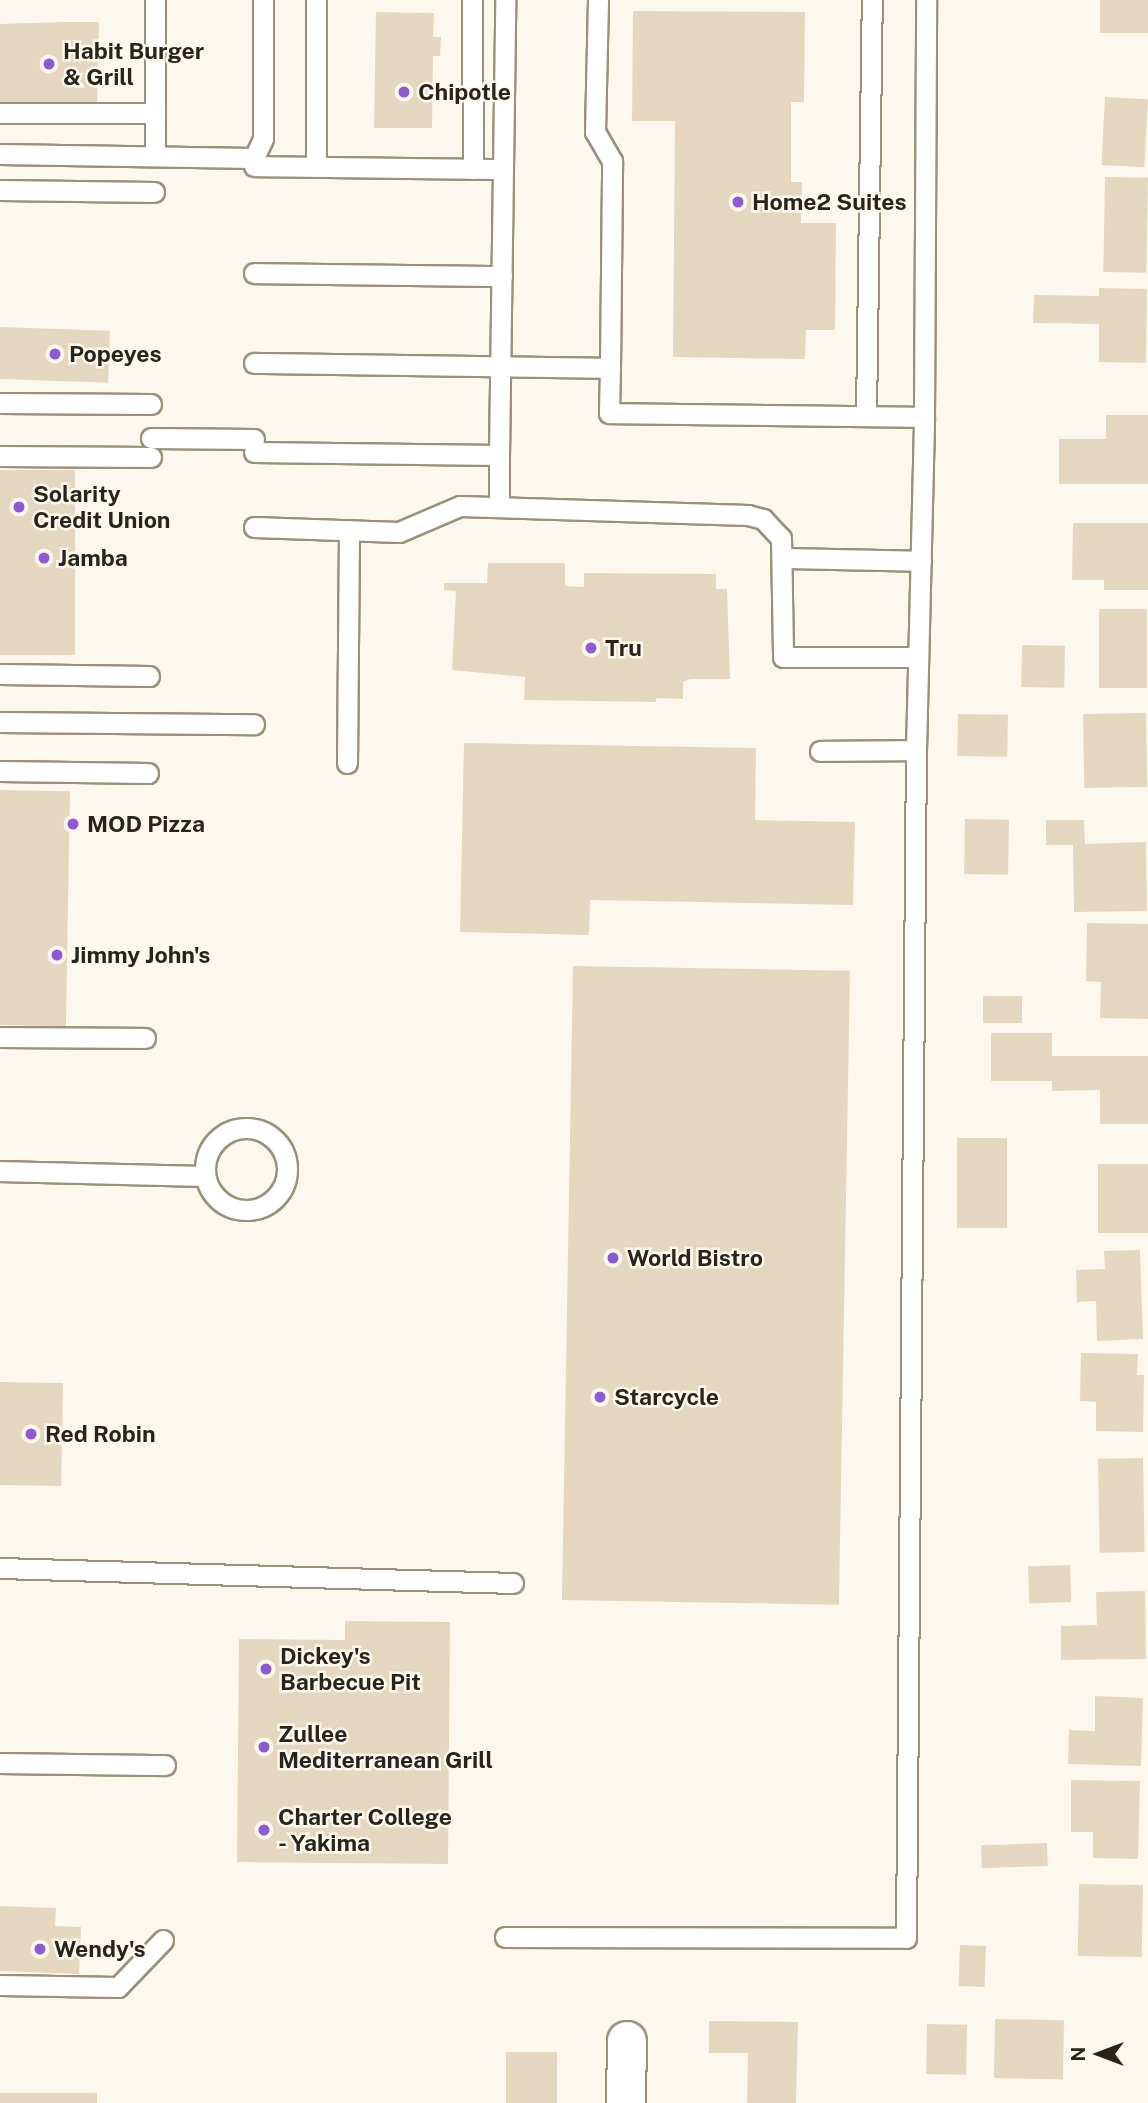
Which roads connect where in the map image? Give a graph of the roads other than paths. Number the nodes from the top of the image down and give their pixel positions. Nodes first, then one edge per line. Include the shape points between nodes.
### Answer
1 (155, 0) edge
2 (263, 0) edge
3 (316, 0) edge
4 (472, 0) edge
5 (505, 0) edge
6 (598, 0) edge
7 (872, 0) edge
8 (926, 0) edge
9 (0, 113) edge
10 (155, 113) junction
11 (0, 153) edge
12 (155, 156) junction
13 (254, 166) dead end
14 (316, 167) junction
15 (472, 169) junction
16 (503, 169) junction
17 (0, 190) edge
18 (154, 192) dead end
19 (254, 273) dead end
20 (502, 276) junction
21 (254, 363) dead end
22 (501, 367) junction
23 (610, 368) junction
24 (0, 403) edge
25 (151, 404) dead end
26 (866, 416) junction
27 (924, 417) junction
28 (499, 455) junction
29 (0, 456) edge
30 (499, 507) junction
31 (254, 527) dead end
32 (349, 530) junction
33 (783, 558) junction
34 (921, 561) junction
35 (918, 657) junction
36 (0, 674) edge
37 (149, 676) dead end
38 (0, 722) edge
39 (254, 724) dead end
40 (916, 750) junction
41 (820, 751) dead end
42 (347, 763) dead end
43 (0, 771) edge
44 (148, 773) dead end
45 (0, 1037) edge
46 (145, 1038) dead end
47 (0, 1171) edge
48 (205, 1176) junction
49 (0, 1568) edge
50 (513, 1583) dead end
51 (0, 1763) edge
52 (165, 1765) dead end
53 (505, 1937) dead end
54 (163, 1940) dead end
55 (0, 1985) edge
56 (628, 2041) dead end
57 (626, 2103) edge

1 - 10 lane
2 - 12 lane via 263,139 254,158
3 - 14 lane
4 - 15 lane
5 - 16 lane
6 - 23 lane via 595,132 612,160
7 - 26 lane
8 - 27 lane
9 - 10 lane
10 - 12 lane
11 - 12 lane
13 - 14 lane
14 - 15 lane
15 - 16 lane
16 - 20 lane
17 - 18 lane
19 - 20 lane
20 - 22 lane
21 - 22 lane
22 - 23 lane
22 - 28 lane
23 - 26 lane via 609,413
24 - 25 lane
26 - 27 lane
27 - 34 lane
28 - 29 lane via 254,446
28 - 30 lane
30 - 32 lane via 460,506 399,532
30 - 33 lane via 748,515 774,528 781,538
31 - 32 lane
32 - 42 lane
33 - 34 lane
33 - 35 lane via 783,657
34 - 35 lane
35 - 40 lane
36 - 37 lane
38 - 39 lane
40 - 41 lane
40 - 53 lane via 906,1938
43 - 44 lane
45 - 46 lane
47 - 48 lane
48 - 48 lane via 219,1200 245,1211 259,1209 281,1192 287,1164 276,1140 254,1128 240,1128 217,1139 209,1150
49 - 50 lane
51 - 52 lane
54 - 55 lane via 118,1987
56 - 57 street

